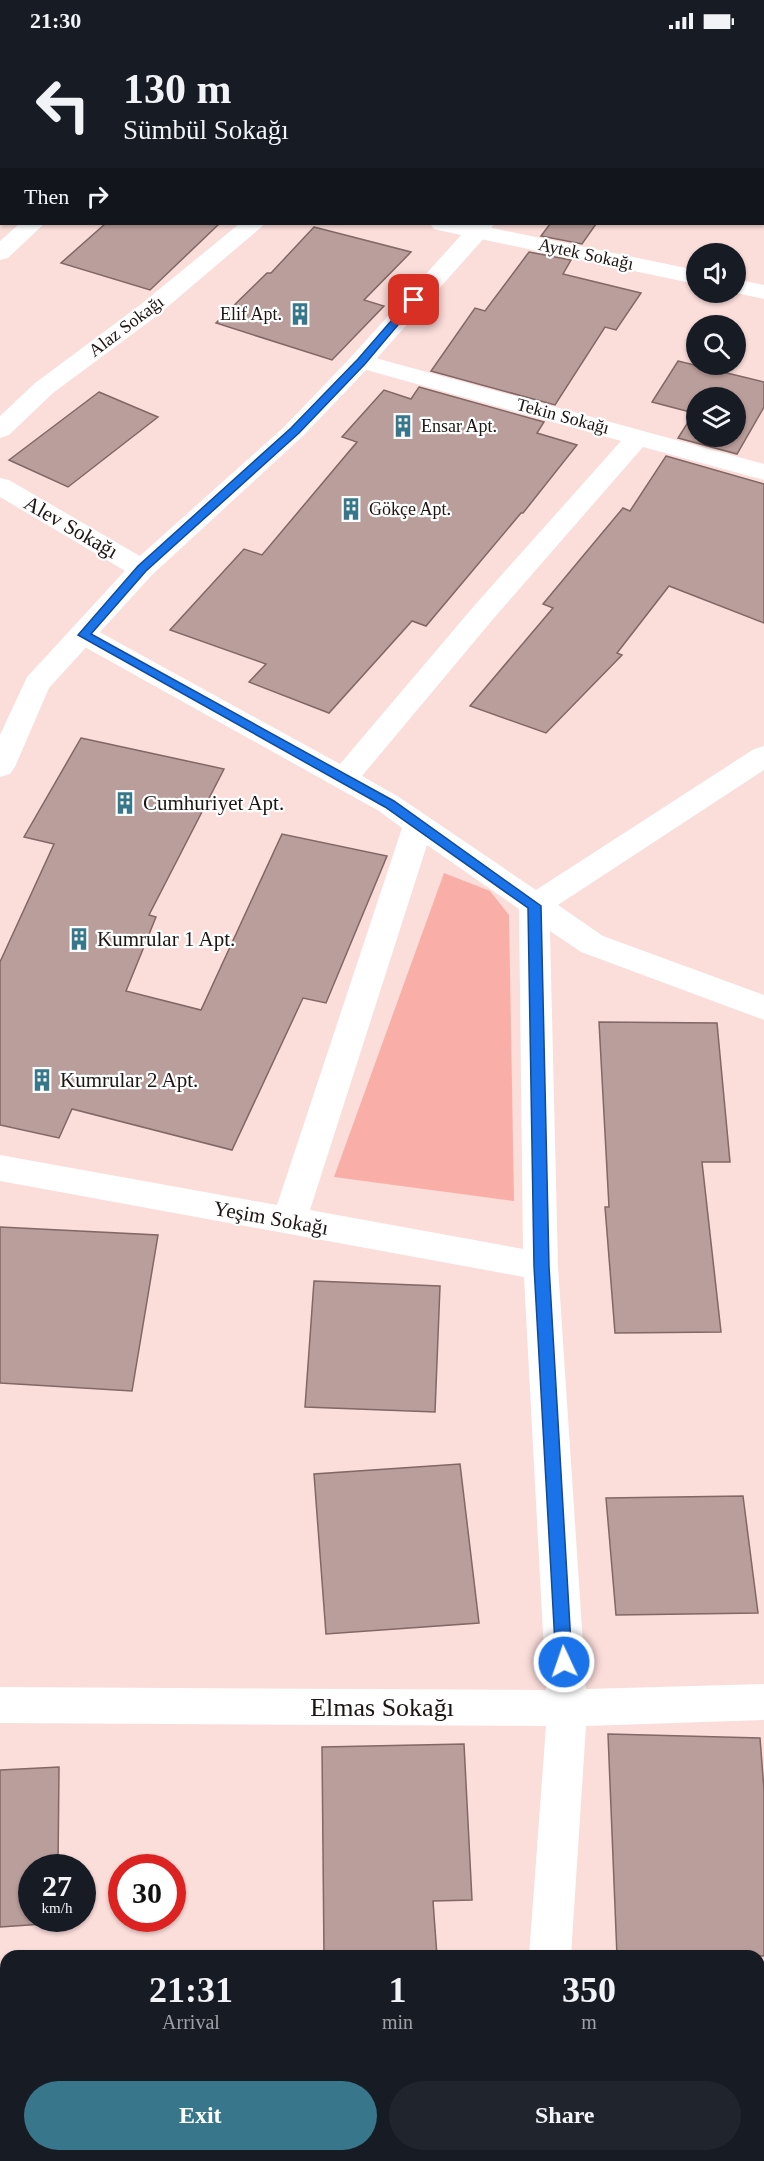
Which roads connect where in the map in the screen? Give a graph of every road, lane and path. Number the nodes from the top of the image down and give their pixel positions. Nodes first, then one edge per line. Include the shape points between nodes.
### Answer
1 (31, 225) edge
2 (252, 225) edge
3 (455, 225) edge
4 (480, 227) edge
5 (0, 253) edge
6 (686, 275) edge
7 (746, 288) edge
8 (764, 292) edge
9 (361, 362) junction
10 (0, 430) edge
11 (639, 436) junction
12 (764, 472) edge
13 (0, 486) edge
14 (142, 569) junction
15 (84, 635) junction
16 (764, 756) edge
17 (0, 767) edge
18 (344, 779) junction
19 (418, 825) junction
20 (534, 906) junction
21 (764, 1008) edge
22 (0, 1168) edge
23 (290, 1221) junction
24 (541, 1266) junction
25 (764, 1702) edge
26 (0, 1705) edge
27 (567, 1708) junction
28 (550, 1950) edge

1 - 5 street
2 - 10 street, Alaz Sokağı via 149,310 44,388
3 - 4 street, Aytek Sokağı
4 - 6 street, Aytek Sokağı
4 - 9 street
7 - 8 street
9 - 11 street, Tekin Sokağı
9 - 14 street via 295,430
11 - 12 street, Tekin Sokağı
11 - 18 street
13 - 14 street, Alev Sokağı
14 - 15 street
15 - 17 street via 37,684
15 - 18 street
16 - 20 street
18 - 19 street
19 - 20 street
19 - 23 street
20 - 21 street via 592,944
20 - 24 street
22 - 23 street, Yeşim Sokağı
23 - 24 street, Yeşim Sokağı
24 - 27 street
25 - 27 street, Elmas Sokağı
26 - 27 street, Elmas Sokağı
27 - 28 street

